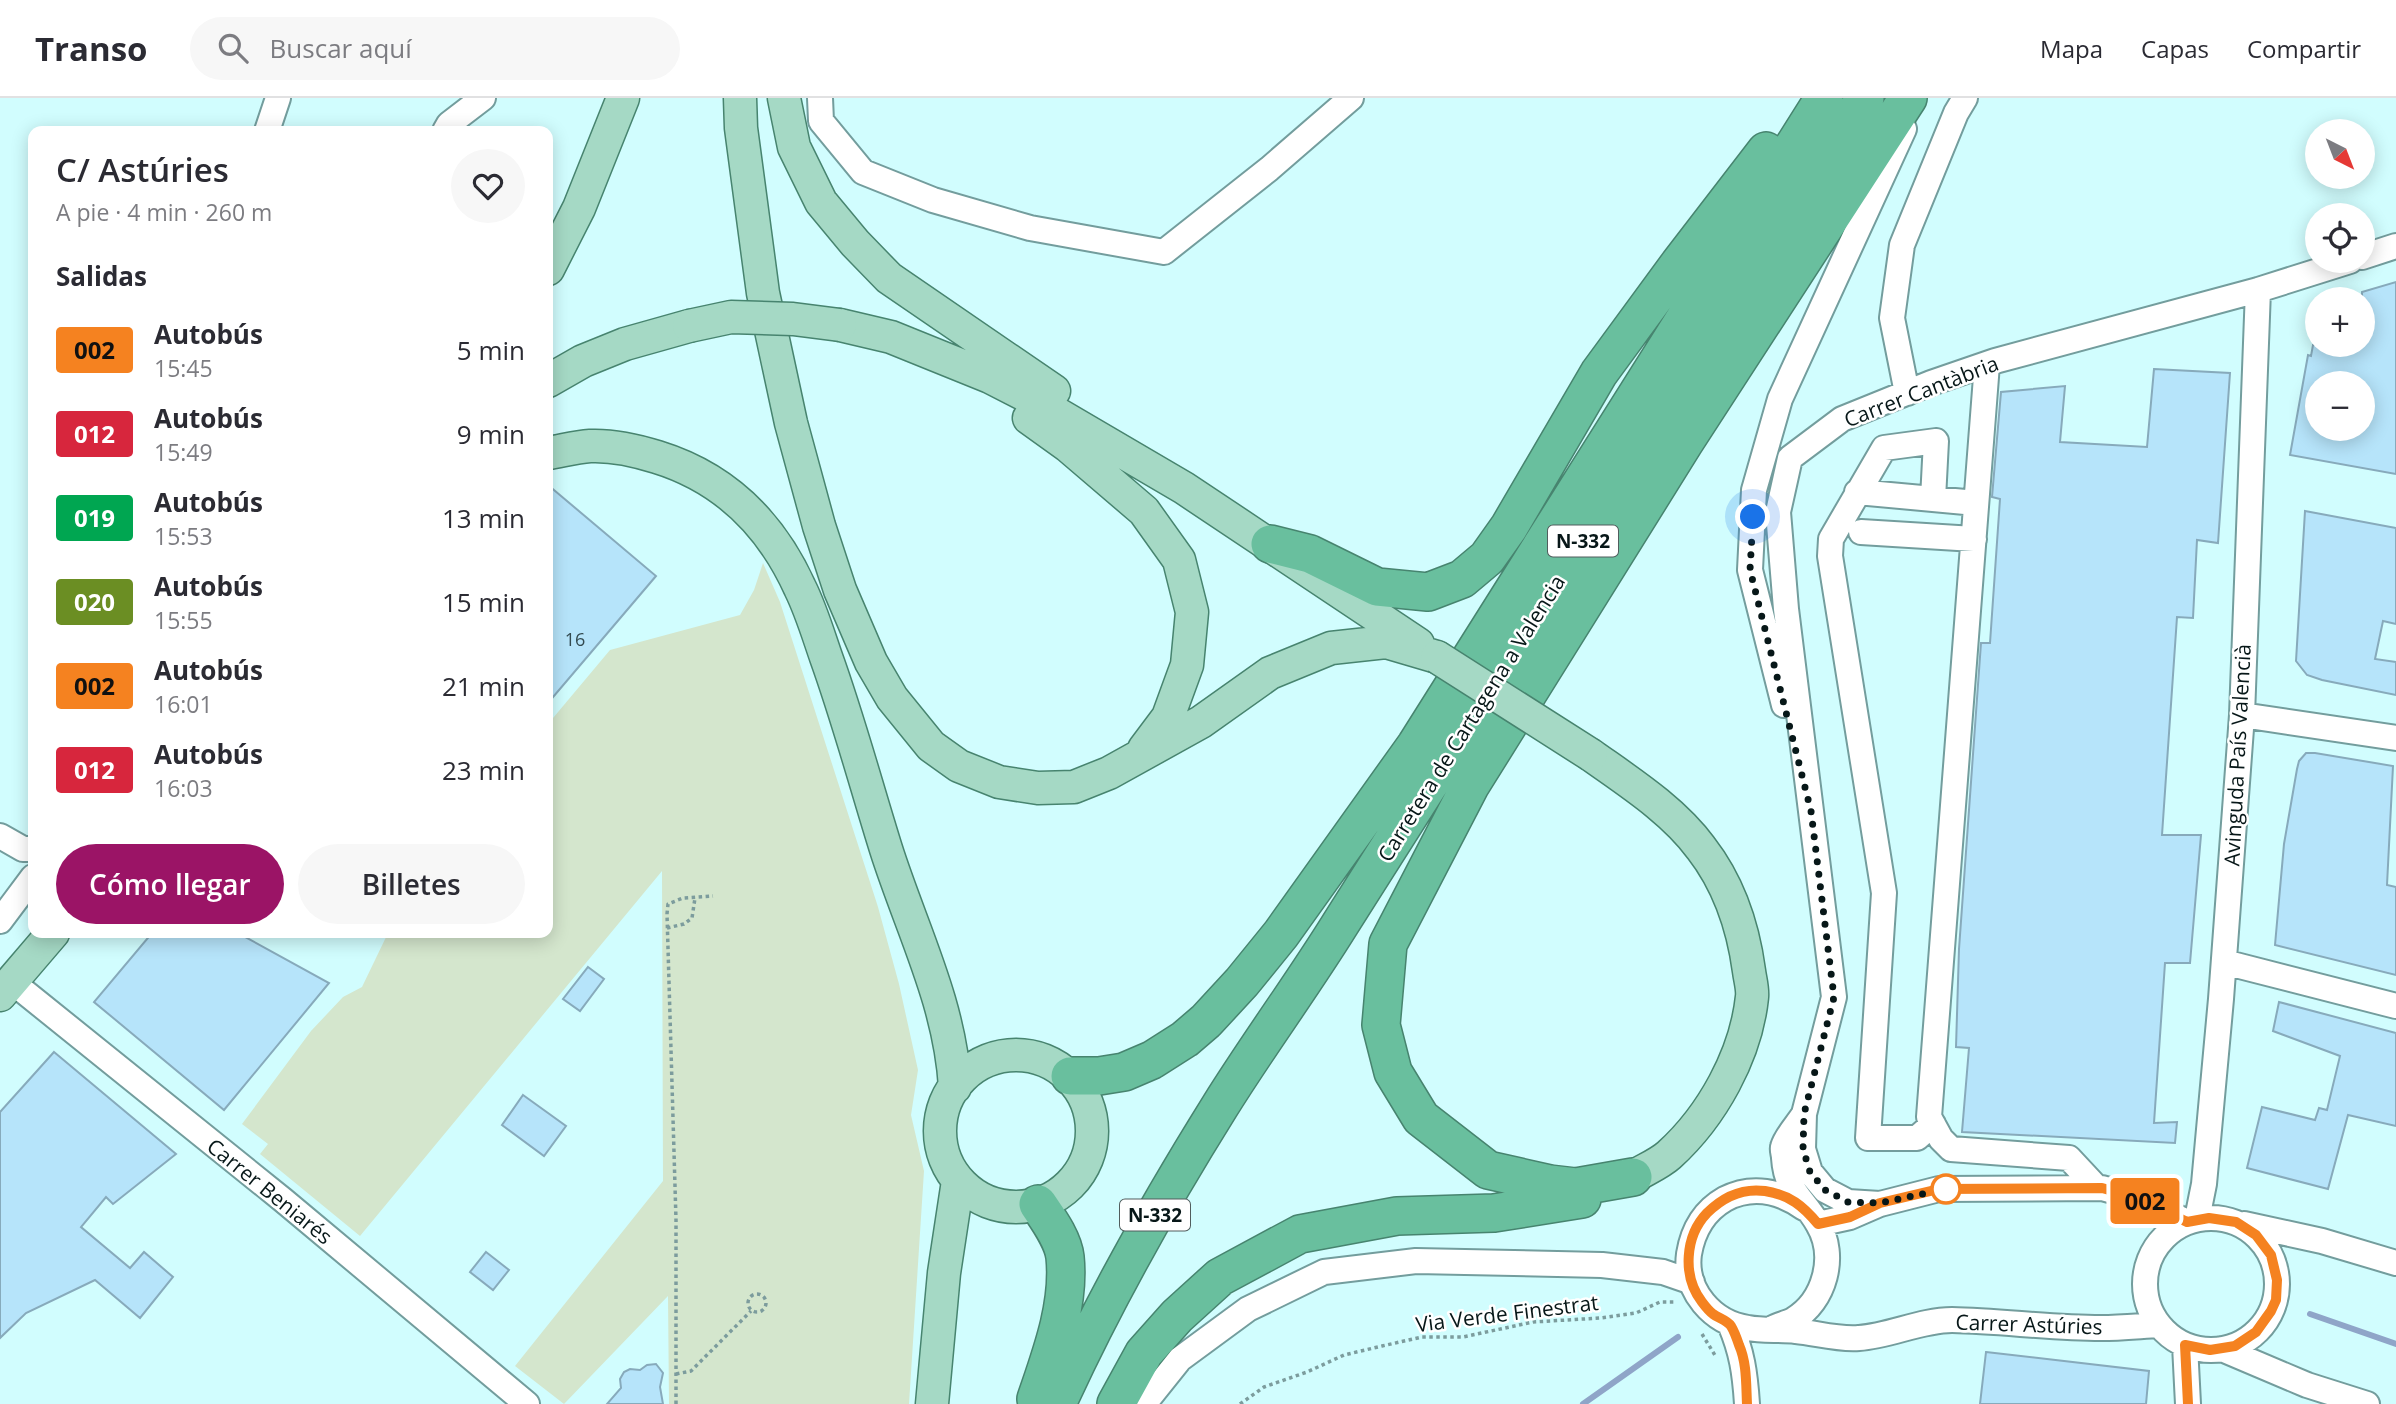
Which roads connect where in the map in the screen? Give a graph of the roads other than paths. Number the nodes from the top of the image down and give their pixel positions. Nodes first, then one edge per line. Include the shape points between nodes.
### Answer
1 (278, 98) edge
2 (483, 98) edge
3 (623, 98) edge
4 (740, 98) edge
5 (784, 98) edge
6 (820, 98) edge
7 (1351, 98) edge
8 (1807, 98) edge
9 (1824, 98) edge
10 (1865, 98) edge
11 (1908, 98) edge
12 (1918, 98) edge
13 (1965, 98) edge
14 (269, 126) edge
15 (448, 126) edge
16 (2396, 246) edge
17 (2375, 253) edge
18 (553, 259) edge
19 (2312, 273) edge
20 (2258, 290) junction
21 (763, 293) junction
22 (929, 352) junction
23 (1987, 364) junction
24 (553, 379) edge
25 (1907, 393) junction
26 (553, 452) edge
27 (1184, 488) junction
28 (1857, 492) junction
29 (1933, 499) junction
30 (1976, 503) junction
31 (1861, 532) dead end
32 (1974, 538) junction
33 (1270, 544) junction
34 (1437, 657) junction
35 (844, 707) junction
36 (2242, 715) junction
37 (2396, 738) edge
38 (1137, 758) junction
39 (1811, 811) junction
40 (0, 836) edge
41 (28, 849) edge
42 (28, 883) edge
43 (0, 918) edge
44 (45, 940) edge
45 (2224, 962) junction
46 (1303, 985) junction
47 (6, 988) edge
48 (2396, 1006) edge
49 (1070, 1076) junction
50 (955, 1087) junction
51 (1804, 1114) junction
52 (1933, 1124) junction
53 (1633, 1177) junction
54 (958, 1181) junction
55 (2096, 1188) junction
56 (1880, 1203) junction
57 (1038, 1204) junction
58 (1811, 1216) junction
59 (2192, 1221) junction
60 (2236, 1222) junction
61 (2396, 1263) edge
62 (1692, 1282) junction
63 (1730, 1324) junction
64 (2159, 1325) junction
65 (1773, 1328) junction
66 (2185, 1345) junction
67 (2222, 1349) junction
68 (2341, 1400) edge
69 (527, 1404) edge
70 (932, 1404) edge
71 (1034, 1404) edge
72 (1057, 1404) edge
73 (1080, 1404) edge
74 (1116, 1404) edge
75 (1144, 1404) edge
76 (1747, 1404) edge
77 (2188, 1404) edge
78 (2367, 1404) edge

1 - 14 street
2 - 15 street
3 - 18 main road
4 - 21 main road
5 - 27 main road via 794,147 821,202 889,278 1151,458
6 - 7 street via 821,121 863,172 933,201 1030,228 1164,252
8 - 33 highway via 1599,373 1488,558 1462,579 1428,592 1377,587 1310,554
9 - 49 highway via 1416,745 1281,934 1233,992 1185,1039 1124,1072
10 - 46 highway, Carretera de Cartagena a Valencia / N-332
11 - 53 highway via 1684,443 1470,786 1388,944 1381,1025 1393,1072 1421,1118 1488,1170 1576,1187
12 - 39 street via 1780,399 1754,490 1750,570
13 - 25 street via 1902,245 1892,318
16 - 17 street
19 - 20 street, Carrer Cantàbria
20 - 23 street, Carrer Cantàbria
20 - 36 street, Avinguda País Valencià
21 - 35 main road via 762,351 768,397
21 - 38 main road via 791,423 840,590 871,662 900,708 931,746 959,766 999,782 1038,788 1074,786
22 - 24 main road, bridge via 840,325 731,317 625,344
22 - 27 main road via 1027,396
22 - 38 main road via 1068,446 1144,511 1180,560 1192,612 1187,665 1167,717
23 - 25 street, Carrer Cantàbria
23 - 30 street
25 - 39 street, Carrer Cantàbria via 1842,419 1790,458 1778,512
26 - 35 main road via 590,446 626,448 696,471 726,490 782,553 801,589
27 - 33 main road
28 - 29 street
28 - 29 street via 1884,448 1936,441
28 - 52 street via 1831,538 1830,556 1884,893 1868,1138 1917,1138
29 - 30 street
30 - 32 street
31 - 32 street
32 - 52 street via 1929,1117
33 - 34 main road
34 - 38 main road via 1386,642 1331,648 1270,673 1201,722
34 - 53 main road, bridge via 1591,755 1671,816 1700,847 1728,890 1745,941 1753,995 1742,1046 1695,1128 1668,1157
35 - 50 main road via 886,850 949,1032
36 - 37 street
36 - 45 street, Avinguda País Valencià
39 - 51 street, Carrer Cantàbria via 1834,997
40 - 41 street
42 - 43 street
44 - 47 main road
45 - 48 street
45 - 59 street, Avinguda País Valencià via 2204,1184
46 - 72 highway, Carretera de Cartagena a Valencia / N-332 via 1221,1104 1164,1199 1083,1346
46 - 73 highway, Carretera de Cartagena a Valencia / N-332 via 1154,1254
47 - 69 street, Carrer Beniarés via 283,1200
49 - 50 main road via 1041,1059 1009,1055 979,1065
49 - 57 main road via 1091,1113 1090,1151 1067,1189
50 - 54 main road via 943,1110 940,1135 945,1159
51 - 56 street via 1806,1160 1825,1190 1848,1202
51 - 58 street via 1783,1147 1785,1175
52 - 55 street via 1951,1149 2068,1158
53 - 74 highway via 1590,1198 1494,1213 1397,1216 1300,1234 1220,1277 1177,1316 1144,1353
54 - 57 main road via 995,1205
54 - 70 main road
55 - 56 street via 1939,1189
55 - 59 street via 2138,1198
56 - 58 street via 1850,1217
57 - 71 highway via 1065,1255 1064,1302
58 - 62 street via 1792,1199 1757,1190 1716,1204 1691,1239 1688,1261
58 - 65 street via 1826,1245 1822,1287 1810,1306
59 - 60 street
59 - 64 street via 2163,1238 2147,1265 2146,1297
60 - 61 street
60 - 67 street via 2268,1250 2277,1293 2261,1328 2245,1341
62 - 63 street via 1713,1314
62 - 75 street via 1663,1272 1602,1265 1416,1261 1324,1272 1248,1309 1180,1359
63 - 65 street
63 - 76 street via 1741,1349
64 - 65 street, Carrer Astúries via 2100,1328 1949,1320 1858,1339
64 - 66 street
66 - 67 street
66 - 77 street
67 - 68 street
68 - 78 street

